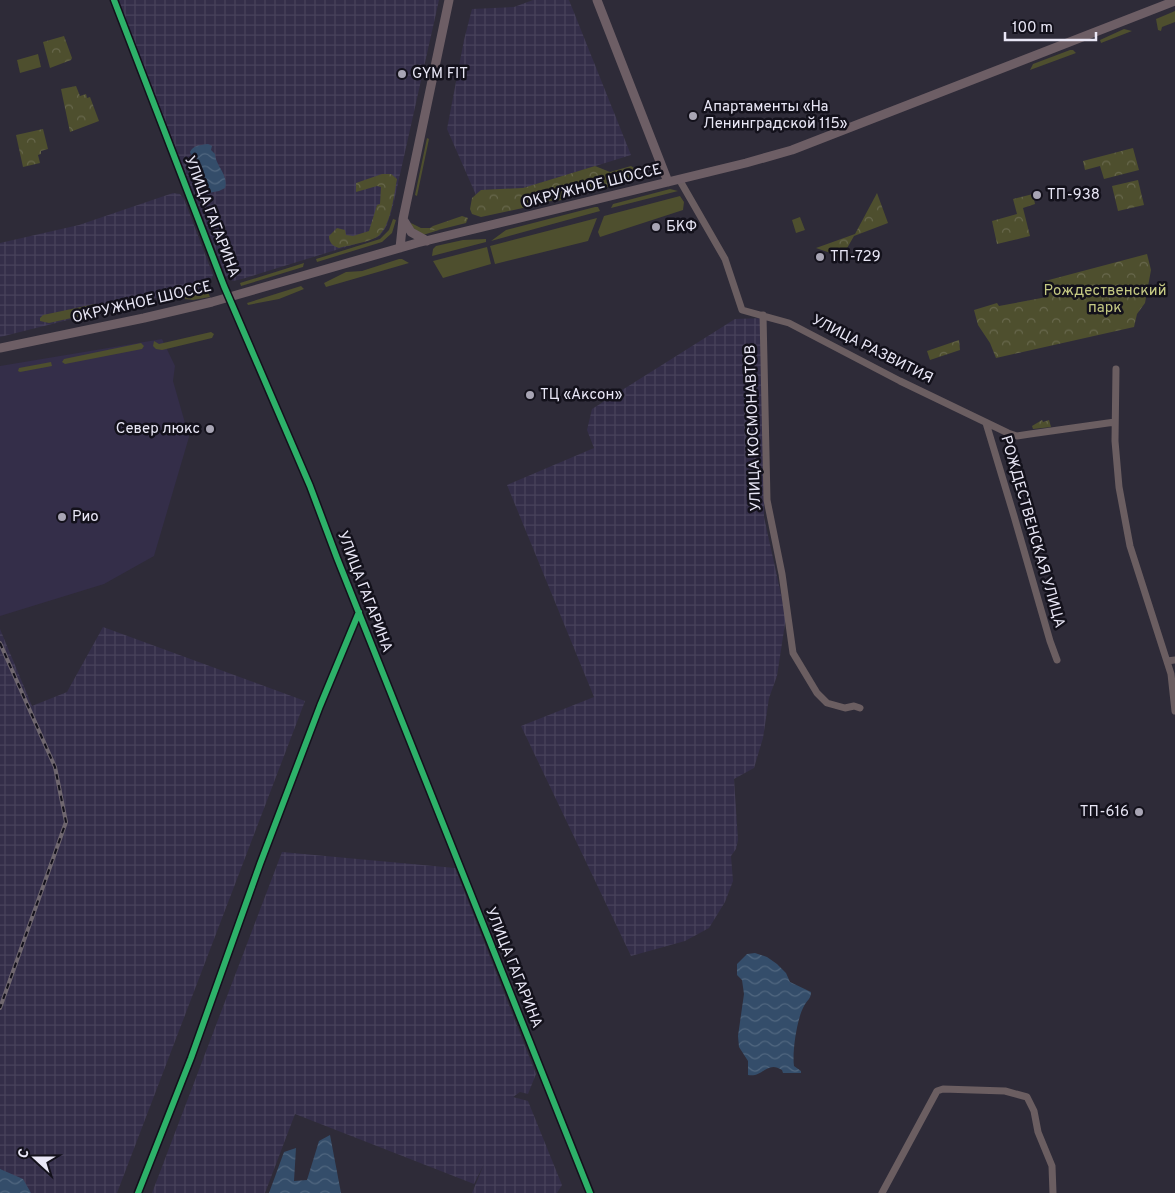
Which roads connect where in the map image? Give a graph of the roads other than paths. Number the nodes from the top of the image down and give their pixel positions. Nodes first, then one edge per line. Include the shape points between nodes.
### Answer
1 (114, 0) edge
2 (449, 0) edge
3 (597, 0) edge
4 (1175, 1) edge
5 (679, 180) junction
6 (668, 182) junction
7 (403, 219) junction
8 (427, 241) junction
9 (400, 248) junction
10 (228, 298) junction
11 (763, 315) junction
12 (0, 348) edge
13 (1116, 369) dead end
14 (1115, 422) junction
15 (986, 423) junction
16 (359, 612) junction
17 (1057, 660) dead end
18 (1171, 660) edge
19 (860, 708) dead end
20 (1175, 711) edge
21 (138, 1193) edge
22 (590, 1193) edge
23 (882, 1193) edge
24 (1053, 1193) edge

1 - 10 street, УЛИЦА ГАГАРИНА
2 - 7 main road
3 - 6 main road
4 - 5 main road, ОКРУЖНОЕ ШОССЕ via 810,144
5 - 6 main road, ОКРУЖНОЕ ШОССЕ
5 - 11 street, УЛИЦА РАЗВИТИЯ via 725,259 742,310
6 - 8 main road, ОКРУЖНОЕ ШОССЕ
7 - 8 main road via 411,232
7 - 9 main road
8 - 9 main road, ОКРУЖНОЕ ШОССЕ
9 - 10 main road, ОКРУЖНОЕ ШОССЕ
10 - 12 main road, ОКРУЖНОЕ ШОССЕ
10 - 16 street, УЛИЦА ГАГАРИНА via 310,486
11 - 15 street, УЛИЦА РАЗВИТИЯ via 789,322
11 - 19 street, УЛИЦА КОСМОНАВТОВ via 767,500 793,653 817,693 827,703
13 - 14 street
14 - 15 street, РОЖДЕСТВЕНСКАЯ УЛИЦА via 1017,436
14 - 18 street via 1118,488 1130,546
15 - 17 street, РОЖДЕСТВЕНСКАЯ УЛИЦА
16 - 21 street via 320,706
16 - 22 street, УЛИЦА ГАГАРИНА
18 - 20 street
23 - 24 street via 937,1091 943,1088 1005,1091 1027,1096 1052,1166

